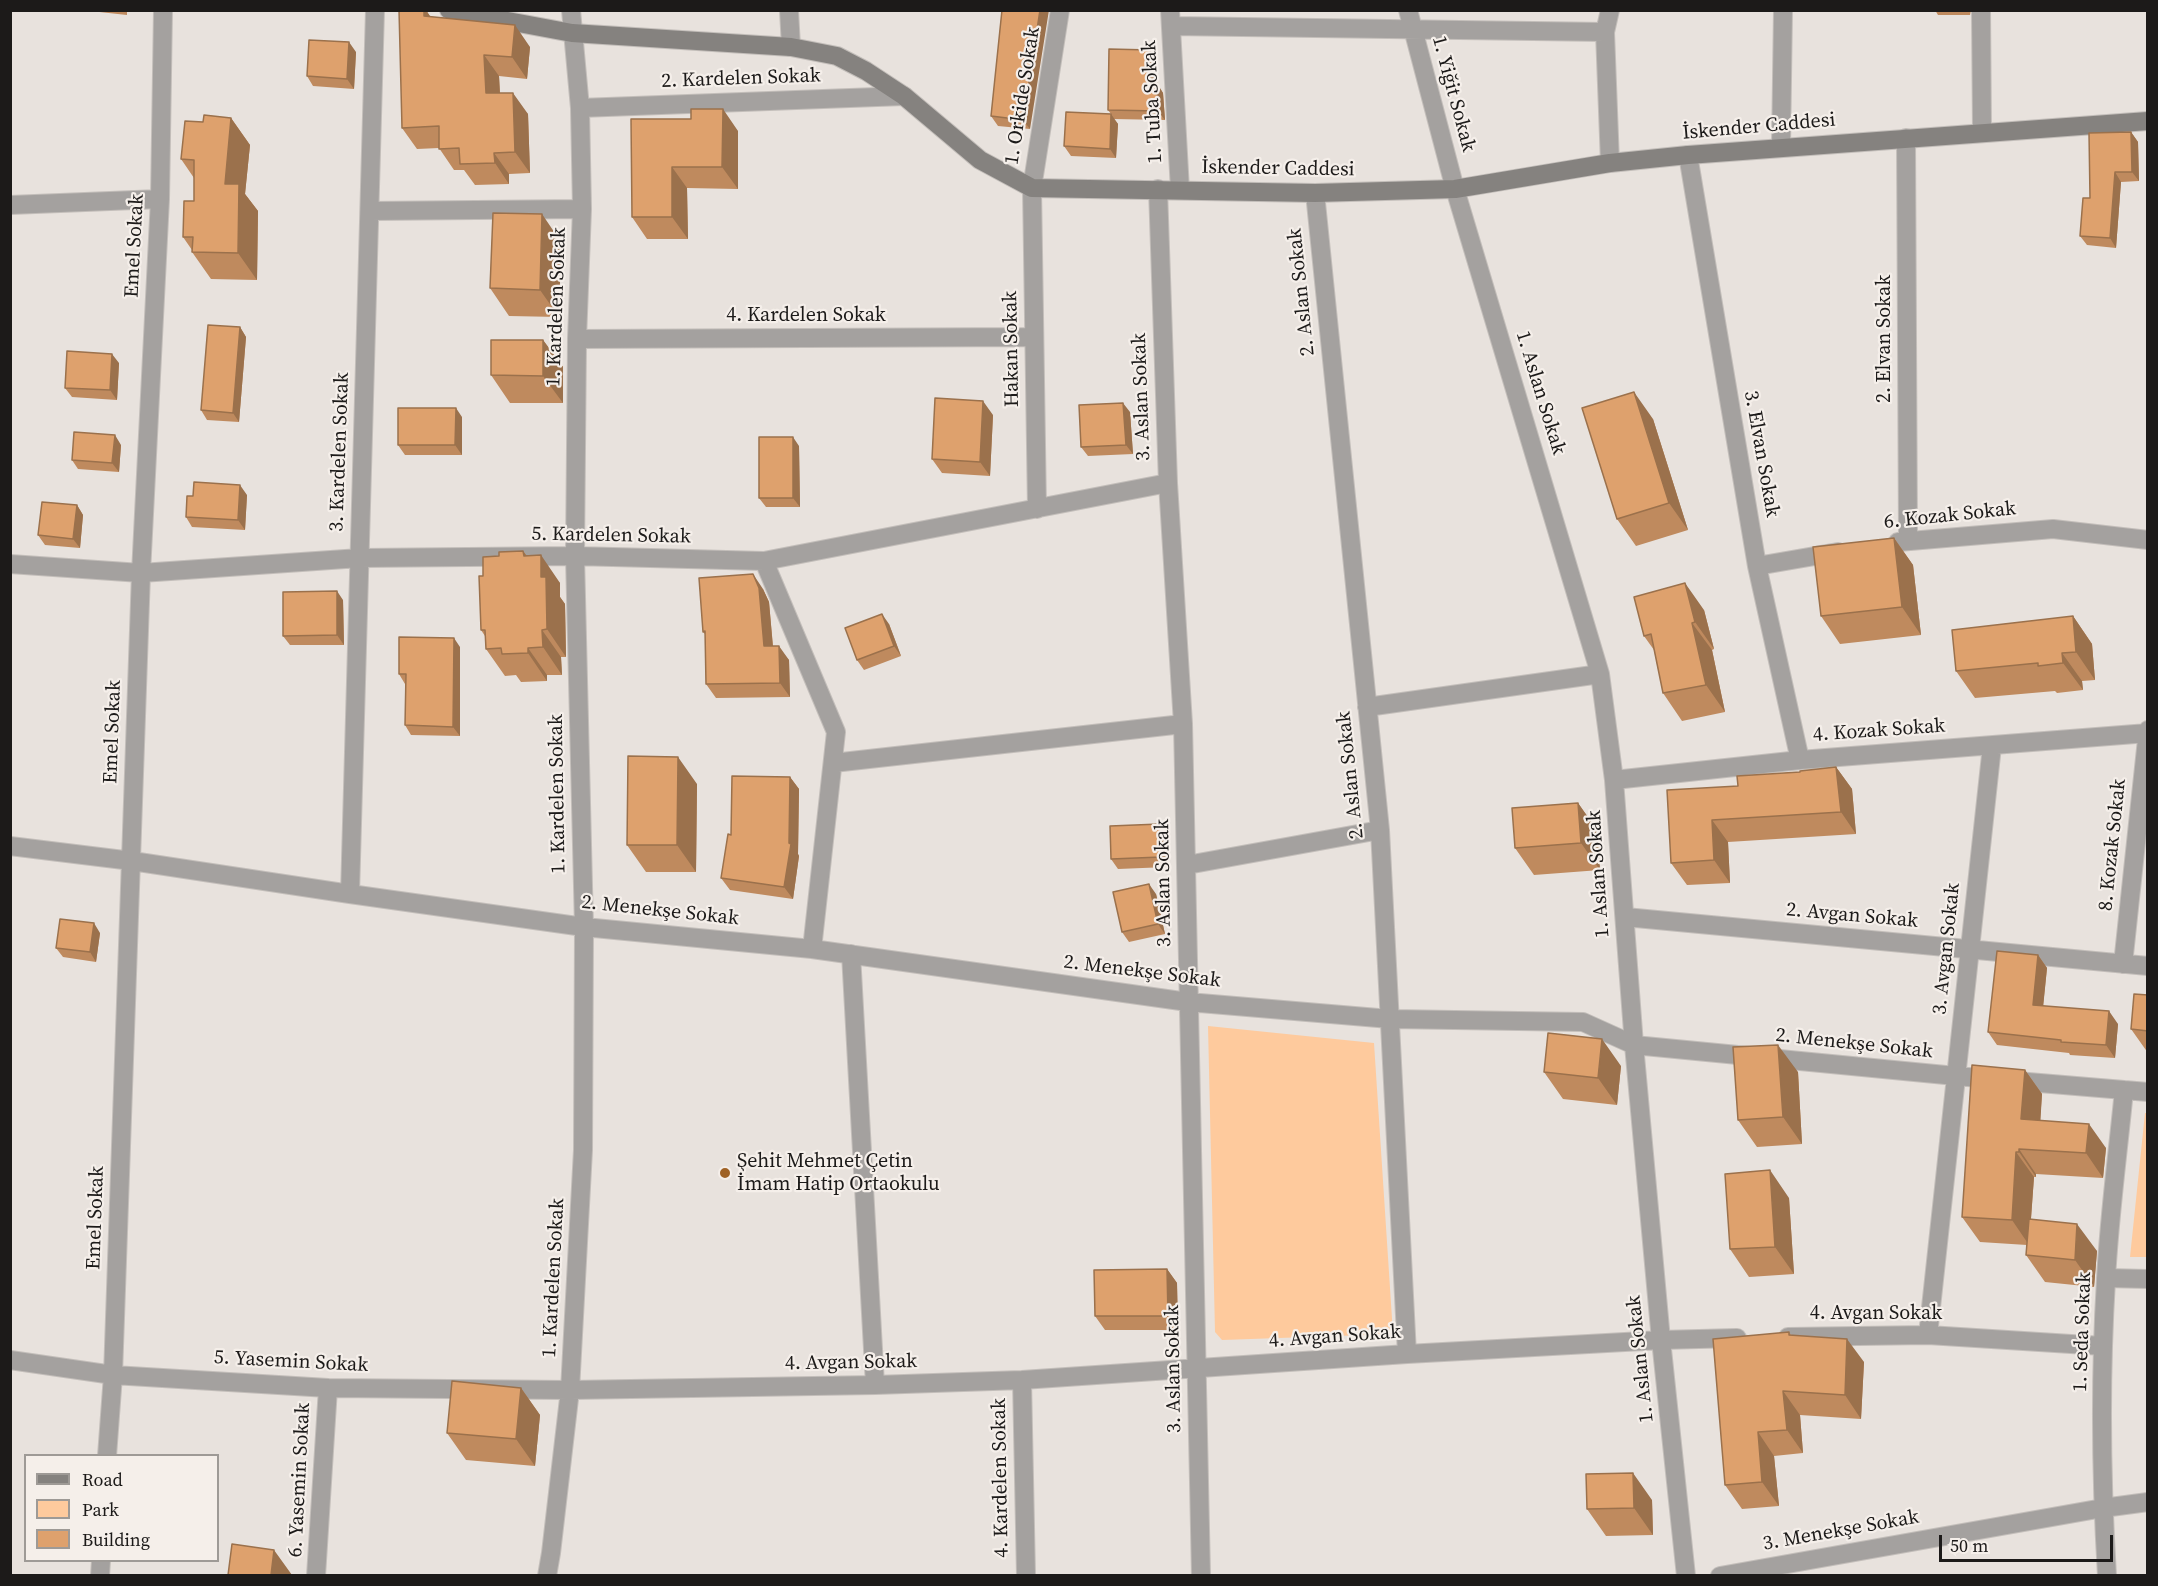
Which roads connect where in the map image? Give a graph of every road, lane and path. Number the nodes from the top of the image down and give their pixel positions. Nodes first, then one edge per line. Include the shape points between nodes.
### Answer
1 (163, 10) edge
2 (375, 10) edge
3 (449, 10) edge
4 (571, 10) edge
5 (789, 10) edge
6 (1060, 10) edge
7 (1408, 10) edge
8 (1610, 10) edge
9 (1783, 10) edge
10 (1981, 10) edge
11 (1171, 18) edge
12 (1413, 29) junction
13 (1605, 32) junction
14 (573, 33) junction
15 (791, 47) junction
16 (904, 96) junction
17 (580, 108) junction
18 (2148, 121) edge
19 (1982, 133) junction
20 (1906, 138) junction
21 (1781, 147) junction
22 (1688, 155) junction
23 (1610, 163) junction
24 (1032, 188) junction
25 (1158, 189) junction
26 (1455, 189) junction
27 (1180, 190) junction
28 (1315, 194) junction
29 (160, 199) junction
30 (10, 205) edge
31 (582, 209) junction
32 (370, 211) junction
33 (1034, 337) junction
34 (577, 339) junction
35 (1168, 483) junction
36 (1037, 509) junction
37 (1908, 540) junction
38 (2148, 540) edge
39 (1885, 544) edge
40 (1850, 550) edge
41 (575, 556) junction
42 (360, 558) junction
43 (764, 561) junction
44 (10, 564) edge
45 (1757, 566) junction
46 (141, 573) junction
47 (1600, 674) junction
48 (1367, 707) junction
49 (1183, 724) junction
50 (2147, 732) edge
51 (1992, 746) junction
52 (1800, 760) junction
53 (833, 763) junction
54 (1614, 780) junction
55 (1380, 830) junction
56 (10, 846) edge
57 (132, 861) junction
58 (1187, 865) junction
59 (350, 894) junction
60 (1625, 917) junction
61 (584, 927) junction
62 (812, 949) junction
63 (1970, 949) junction
64 (851, 954) junction
65 (2124, 964) junction
66 (2148, 966) edge
67 (1188, 1002) junction
68 (1390, 1019) junction
69 (1634, 1045) junction
70 (1956, 1076) junction
71 (2124, 1090) junction
72 (2148, 1092) edge
73 (2106, 1278) junction
74 (2148, 1279) edge
75 (1928, 1335) junction
76 (1775, 1337) edge
77 (1752, 1338) edge
78 (1661, 1340) junction
79 (2103, 1346) junction
80 (1407, 1354) junction
81 (10, 1360) edge
82 (1196, 1368) junction
83 (112, 1375) junction
84 (1022, 1380) junction
85 (875, 1385) junction
86 (328, 1388) junction
87 (570, 1390) junction
88 (107, 1454) edge
89 (2148, 1502) edge
90 (2103, 1508) junction
91 (316, 1575) edge
92 (547, 1575) edge
93 (1026, 1575) edge
94 (1201, 1575) edge
95 (1686, 1575) edge
96 (1720, 1575) edge
97 (2108, 1575) edge

1 - 29 street, Emel Sokak
2 - 32 street, 3. Kardelen Sokak
3 - 14 street, İskender Caddesi
4 - 14 street, 1. Kardelen Sokak
5 - 15 street
6 - 24 street, 1. Orkide Sokak
7 - 12 street, 1. Yiğit Sokak
8 - 13 street
9 - 21 street
10 - 19 street
11 - 12 street
11 - 27 street, 1. Tuba Sokak
12 - 13 street
12 - 26 street, 1. Yiğit Sokak
13 - 23 street
14 - 15 street, İskender Caddesi
14 - 17 street, 1. Kardelen Sokak
15 - 16 street, İskender Caddesi via 837,56
16 - 17 street, 2. Kardelen Sokak
16 - 24 street, İskender Caddesi via 980,160
17 - 31 street, 1. Kardelen Sokak
18 - 19 street, İskender Caddesi
19 - 20 street, İskender Caddesi
20 - 21 street, İskender Caddesi
20 - 37 street, 2. Elvan Sokak
21 - 22 street, İskender Caddesi
22 - 23 street, İskender Caddesi
22 - 45 street, 3. Elvan Sokak
23 - 26 street, İskender Caddesi
24 - 25 street, İskender Caddesi
24 - 33 street, Hakan Sokak
25 - 27 street, İskender Caddesi
25 - 35 street, 3. Aslan Sokak
26 - 28 street, İskender Caddesi
26 - 47 street, 1. Aslan Sokak
27 - 28 street, İskender Caddesi
28 - 48 street, 2. Aslan Sokak
29 - 30 street
29 - 46 street, Emel Sokak
31 - 32 street
31 - 34 street, 1. Kardelen Sokak
32 - 42 street, 3. Kardelen Sokak
33 - 34 street, 4. Kardelen Sokak
33 - 36 street, Hakan Sokak
34 - 41 street, 1. Kardelen Sokak
35 - 36 street, 5. Kardelen Sokak
35 - 49 street, 3. Aslan Sokak
36 - 43 street, 5. Kardelen Sokak
37 - 38 street, 6. Kozak Sokak via 2053,529
37 - 39 street, 6. Kozak Sokak
40 - 45 street
41 - 42 street, 5. Kardelen Sokak
41 - 43 street, 5. Kardelen Sokak
41 - 61 street, 1. Kardelen Sokak
42 - 46 street, 5. Kardelen Sokak
42 - 59 street, 3. Kardelen Sokak
43 - 53 street via 836,732
44 - 46 street, 5. Kardelen Sokak
45 - 52 street, 3. Elvan Sokak
46 - 57 street, Emel Sokak
47 - 48 street
47 - 54 street, 1. Aslan Sokak
48 - 55 street, 2. Aslan Sokak
49 - 53 street
49 - 58 street, 3. Aslan Sokak
50 - 51 street, 4. Kozak Sokak
50 - 65 street, 8. Kozak Sokak
51 - 52 street, 4. Kozak Sokak
51 - 63 street, 3. Avgan Sokak
52 - 54 street, 4. Kozak Sokak
53 - 62 street
54 - 60 street, 1. Aslan Sokak
55 - 58 street
55 - 68 street, 2. Aslan Sokak
56 - 57 street, 2. Menekşe Sokak
57 - 59 street, 2. Menekşe Sokak
57 - 83 street, Emel Sokak
58 - 67 street, 3. Aslan Sokak
59 - 61 street, 2. Menekşe Sokak
60 - 63 street, 2. Avgan Sokak
60 - 69 street, 1. Aslan Sokak
61 - 62 street, 2. Menekşe Sokak
61 - 87 street, 1. Kardelen Sokak via 583,1150
62 - 64 street, 2. Menekşe Sokak
63 - 65 street, 2. Avgan Sokak
63 - 70 street, 3. Avgan Sokak
64 - 67 street, 2. Menekşe Sokak
64 - 85 street
65 - 66 street, 2. Avgan Sokak
67 - 68 street, 2. Menekşe Sokak
67 - 82 street, 3. Aslan Sokak
68 - 69 street, 2. Menekşe Sokak via 1583,1022
68 - 80 street, 2. Aslan Sokak
69 - 70 street, 2. Menekşe Sokak
69 - 78 street, 1. Aslan Sokak
70 - 71 street, 2. Menekşe Sokak
70 - 75 street, 3. Avgan Sokak
71 - 72 street, 2. Menekşe Sokak
71 - 73 street, 1. Seda Sokak
73 - 74 street
73 - 79 street, 1. Seda Sokak
75 - 76 street, 4. Avgan Sokak
75 - 79 street, 4. Avgan Sokak
77 - 78 street, 4. Avgan Sokak
78 - 80 street, 4. Avgan Sokak
78 - 95 street, 1. Aslan Sokak
79 - 90 street, 1. Seda Sokak
80 - 82 street, 4. Avgan Sokak
81 - 83 street, 5. Yasemin Sokak
82 - 84 street, 4. Avgan Sokak
82 - 94 street, 3. Aslan Sokak
83 - 86 street, 5. Yasemin Sokak
83 - 88 street, Emel Sokak
84 - 85 street, 4. Avgan Sokak
84 - 93 street, 4. Kardelen Sokak
85 - 87 street, 4. Avgan Sokak
86 - 87 street, 5. Yasemin Sokak
86 - 91 street, 6. Yasemin Sokak
87 - 92 street, 1. Kardelen Sokak
89 - 90 street, 3. Menekşe Sokak
90 - 96 street, 3. Menekşe Sokak
90 - 97 street, 1. Seda Sokak

